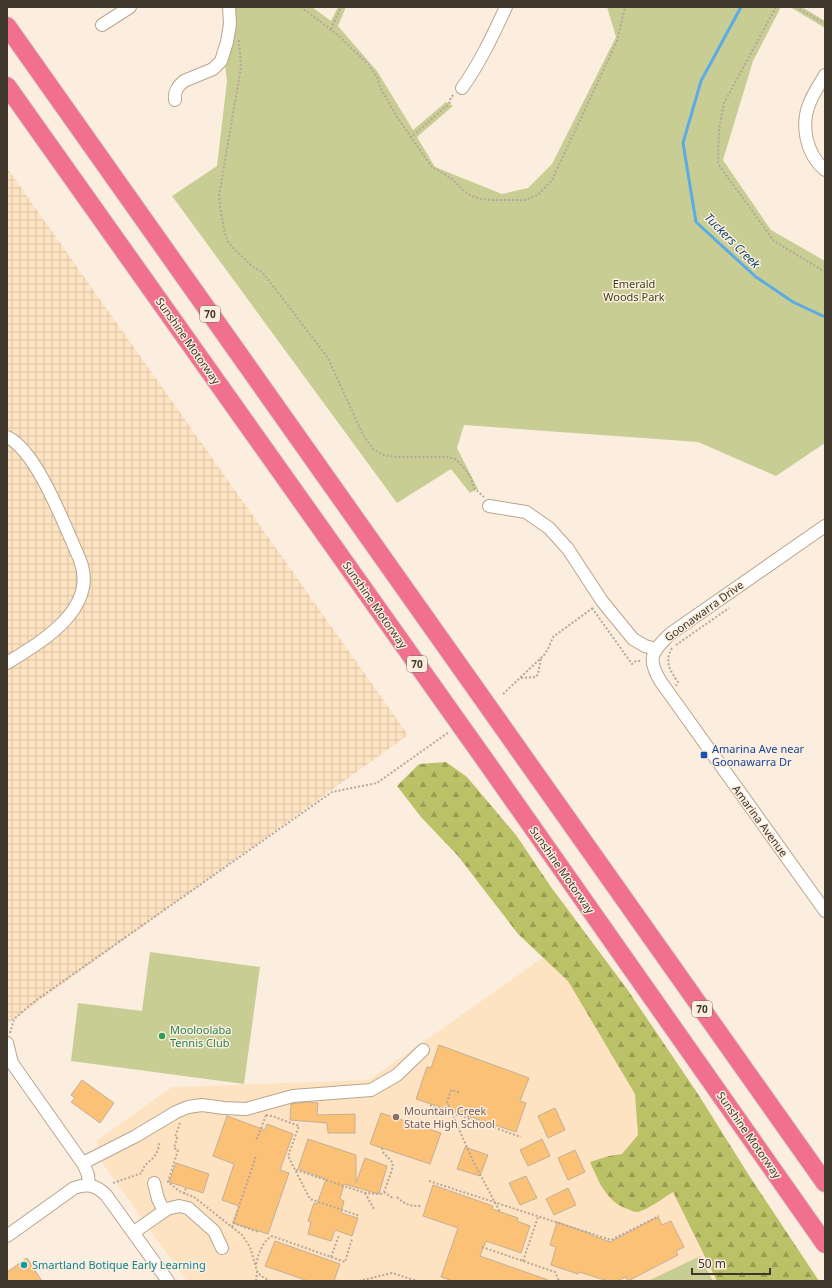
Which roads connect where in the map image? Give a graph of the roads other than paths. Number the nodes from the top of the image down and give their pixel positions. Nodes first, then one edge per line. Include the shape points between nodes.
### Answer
1 (130, 7) edge
2 (229, 7) edge
3 (506, 7) edge
4 (102, 25) dead end
5 (7, 26) edge
6 (825, 75) edge
7 (7, 86) edge
8 (462, 88) road end
9 (175, 100) dead end
10 (825, 170) edge
11 (7, 437) edge
12 (489, 506) road end
13 (825, 526) edge
14 (656, 649) junction
15 (7, 663) edge
16 (825, 911) edge
17 (7, 1043) edge
18 (423, 1050) dead end
19 (791, 1135) junction
20 (825, 1162) edge
21 (83, 1163) junction
22 (154, 1183) dead end
23 (825, 1183) edge
24 (89, 1185) junction
25 (164, 1211) junction
26 (134, 1232) junction
27 (7, 1236) edge
28 (825, 1244) edge
29 (222, 1248) dead end
30 (168, 1281) edge

1 - 4 street
2 - 9 street via 230,24 221,61 213,69 184,81 174,94
3 - 8 street via 480,61
5 - 19 highway, 70
6 - 10 street via 810,102 805,120 810,150
7 - 28 highway, Sunshine Motorway / 70
11 - 15 street via 19,444 36,467 80,560 84,578 78,602 65,620 46,638
12 - 14 street, Goonawarra Drive via 526,512 549,528 568,549 597,605 633,639
13 - 14 street, Goonawarra Drive via 670,634
14 - 16 street, Amarina Avenue via 652,657 658,679
17 - 21 street via 12,1063
18 - 21 street via 397,1074 372,1090 293,1096 246,1109 202,1105 188,1107
19 - 20 highway via 808,1142
19 - 23 highway
21 - 24 street
22 - 25 street
24 - 26 street via 106,1195
24 - 27 street via 74,1188
25 - 26 street
25 - 29 street via 178,1206 188,1208 214,1231
26 - 30 street

